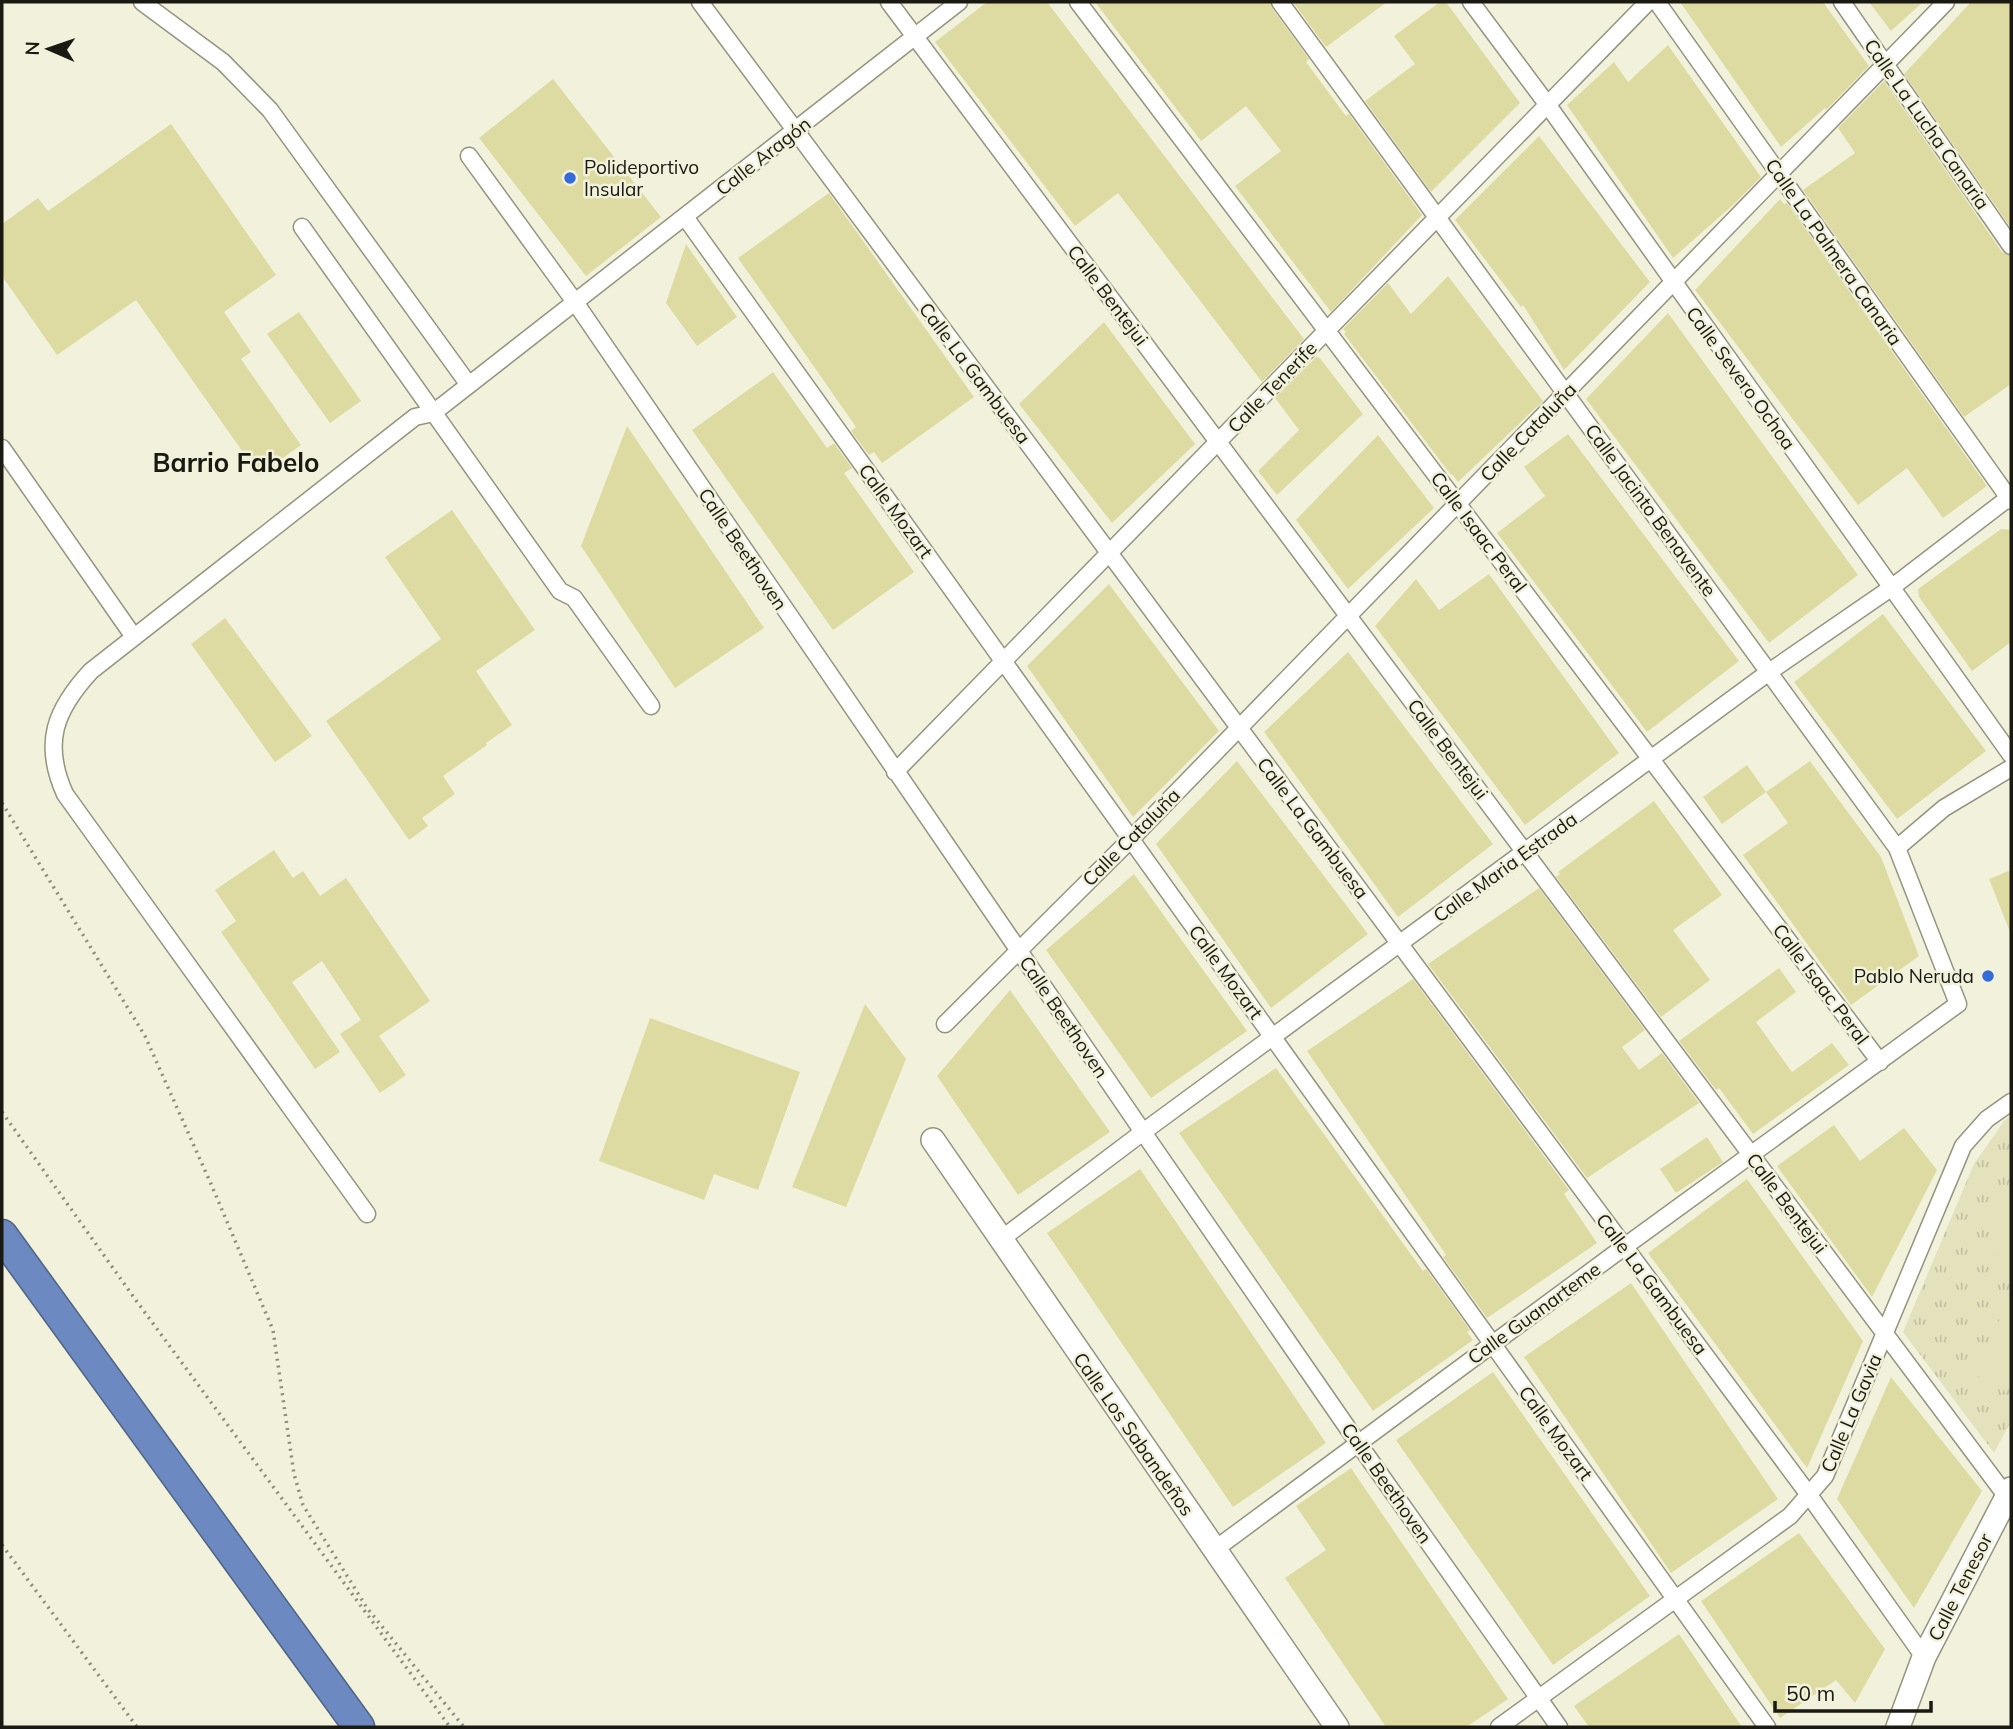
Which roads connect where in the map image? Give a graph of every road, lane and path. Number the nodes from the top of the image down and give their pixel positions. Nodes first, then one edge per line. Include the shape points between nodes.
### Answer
1 (142, 2) edge
2 (700, 2) edge
3 (889, 2) edge
4 (959, 2) edge
5 (1078, 2) edge
6 (1280, 2) edge
7 (1471, 2) edge
8 (1648, 2) edge
9 (1657, 2) edge
10 (1842, 2) edge
11 (1946, 2) edge
12 (915, 37) junction
13 (1886, 64) junction
14 (1547, 104) junction
15 (795, 131) junction
16 (469, 156) dead end
17 (1779, 174) junction
18 (685, 217) junction
19 (1437, 217) junction
20 (302, 228) dead end
21 (2011, 246) edge
22 (1673, 283) junction
23 (575, 302) junction
24 (1327, 330) junction
25 (468, 385) junction
26 (1566, 393) junction
27 (433, 413) junction
28 (1218, 442) junction
29 (2, 448) edge
30 (2011, 499) edge
31 (1458, 503) junction
32 (1109, 554) junction
33 (1891, 587) junction
34 (1348, 616) junction
35 (134, 637) junction
36 (1004, 662) junction
37 (1769, 672) junction
38 (651, 706) dead end
39 (1239, 728) junction
40 (2011, 755) edge
41 (1651, 759) junction
42 (2011, 768) edge
43 (895, 772) junction
44 (2, 803) edge
45 (1131, 839) junction
46 (1897, 848) junction
47 (1525, 852) junction
48 (1399, 944) junction
49 (1018, 949) junction
50 (945, 1024) dead end
51 (1272, 1037) junction
52 (1880, 1062) junction
53 (2011, 1102) edge
54 (2, 1112) edge
55 (1143, 1132) junction
56 (933, 1140) dead end
57 (1752, 1155) junction
58 (368, 1214) dead end
59 (2, 1235) edge
60 (1000, 1240) junction
61 (1624, 1247) junction
62 (1884, 1333) junction
63 (1492, 1344) junction
64 (1358, 1443) junction
65 (2009, 1493) edge
66 (1809, 1495) junction
67 (2, 1545) edge
68 (1214, 1550) junction
69 (1675, 1599) junction
70 (1924, 1657) junction
71 (1539, 1698) junction
72 (137, 1727) edge
73 (359, 1727) edge
74 (450, 1727) edge
75 (464, 1727) edge
76 (1337, 1727) edge
77 (1499, 1727) edge
78 (1559, 1727) edge
79 (1767, 1727) edge
80 (1898, 1727) edge

1 - 25 street via 223,62 270,110
2 - 15 street, Calle La Gambuesa
3 - 12 street, Calle Bentejui
4 - 12 street, Calle Aragón
5 - 24 street, Calle Isaac Peral
6 - 19 street, Calle Jacinto Benavente
7 - 14 street, Calle Severo Ochoa
8 - 14 street, Calle Tenerife
9 - 17 street, Calle La Palmera Canaria
10 - 13 street, Calle La Lucha Canaria
11 - 13 street, Calle Cataluña
12 - 15 street, Calle Aragón
12 - 28 street, Calle Bentejui
13 - 17 street, Calle Cataluña
13 - 21 street, Calle La Lucha Canaria
14 - 19 street, Calle Tenerife
14 - 22 street, Calle Severo Ochoa
15 - 18 street, Calle Aragón
15 - 32 street, Calle La Gambuesa
16 - 23 street
17 - 22 street, Calle Cataluña
17 - 30 street, Calle La Palmera Canaria
18 - 23 street, Calle Aragón
18 - 36 street, Calle Mozart
19 - 24 street, Calle Tenerife
19 - 26 street, Calle Jacinto Benavente
20 - 27 street
22 - 26 street, Calle Cataluña
22 - 33 street, Calle Severo Ochoa
23 - 25 street, Calle Aragón
23 - 43 street, Calle Beethoven
24 - 28 street, Calle Tenerife
24 - 31 street, Calle Isaac Peral
25 - 27 street, Calle Aragón
26 - 31 street, Calle Cataluña
26 - 37 street, Calle Jacinto Benavente
27 - 35 street, Calle Aragón via 415,417
27 - 38 street via 560,591 574,598
28 - 32 street, Calle Tenerife
28 - 34 street, Calle Bentejui
29 - 35 street
30 - 33 street, Calle Maria Estrada
31 - 34 street, Calle Cataluña
31 - 41 street, Calle Isaac Peral
32 - 36 street, Calle Tenerife
32 - 39 street, Calle La Gambuesa
33 - 37 street, Calle Maria Estrada
33 - 40 street, Calle Severo Ochoa
34 - 39 street, Calle Cataluña
34 - 47 street, Calle Bentejui
35 - 58 street, Calle Aragón via 91,671 59,714 53,747 58,779 75,810
36 - 43 street, Calle Tenerife
36 - 45 street, Calle Mozart
37 - 41 street, Calle Maria Estrada
37 - 46 street, Calle Jacinto Benavente
39 - 45 street, Calle Cataluña
39 - 48 street, Calle La Gambuesa
41 - 47 street, Calle Maria Estrada
41 - 52 street, Calle Isaac Peral
42 - 46 street via 1944,808
43 - 49 street, Calle Beethoven
44 - 75 path via 145,1036 273,1329 294,1474 303,1505 368,1608
45 - 49 street, Calle Cataluña
45 - 51 street, Calle Mozart
46 - 52 street, Calle Guanarteme via 1958,1004
47 - 48 street, Calle Maria Estrada
47 - 57 street, Calle Bentejui
48 - 51 street, Calle Maria Estrada
48 - 61 street, Calle La Gambuesa
49 - 50 street, Calle Cataluña
49 - 55 street, Calle Beethoven
51 - 55 street, Calle Maria Estrada
51 - 63 street, Calle Mozart
52 - 57 street, Calle Guanarteme
53 - 62 street, Calle La Gavia via 1987,1119 1964,1146
54 - 74 path
55 - 60 street, Calle Maria Estrada
55 - 64 street, Calle Beethoven
56 - 60 street, Calle Los Sabandeños
57 - 61 street, Calle Guanarteme
57 - 62 street, Calle Bentejui
59 - 73 highway
60 - 68 street, Calle Los Sabandeños
61 - 63 street, Calle Guanarteme
61 - 66 street, Calle La Gambuesa
62 - 65 street, Calle Bentejui
62 - 66 street, Calle La Gavia via 1825,1476
63 - 64 street, Calle Guanarteme
63 - 69 street, Calle Mozart
64 - 68 street, Calle Guanarteme
64 - 71 street, Calle Beethoven
65 - 70 street, Calle Tenesor
66 - 69 street, Calle La Gavia via 1790,1516
66 - 70 street, Calle La Gambuesa
67 - 72 path
68 - 76 street, Calle Los Sabandeños
69 - 71 street, Calle La Gavia
69 - 79 street, Calle Mozart
70 - 80 street, Calle Tenesor
71 - 77 street, Calle La Gavia
71 - 78 street, Calle Beethoven

